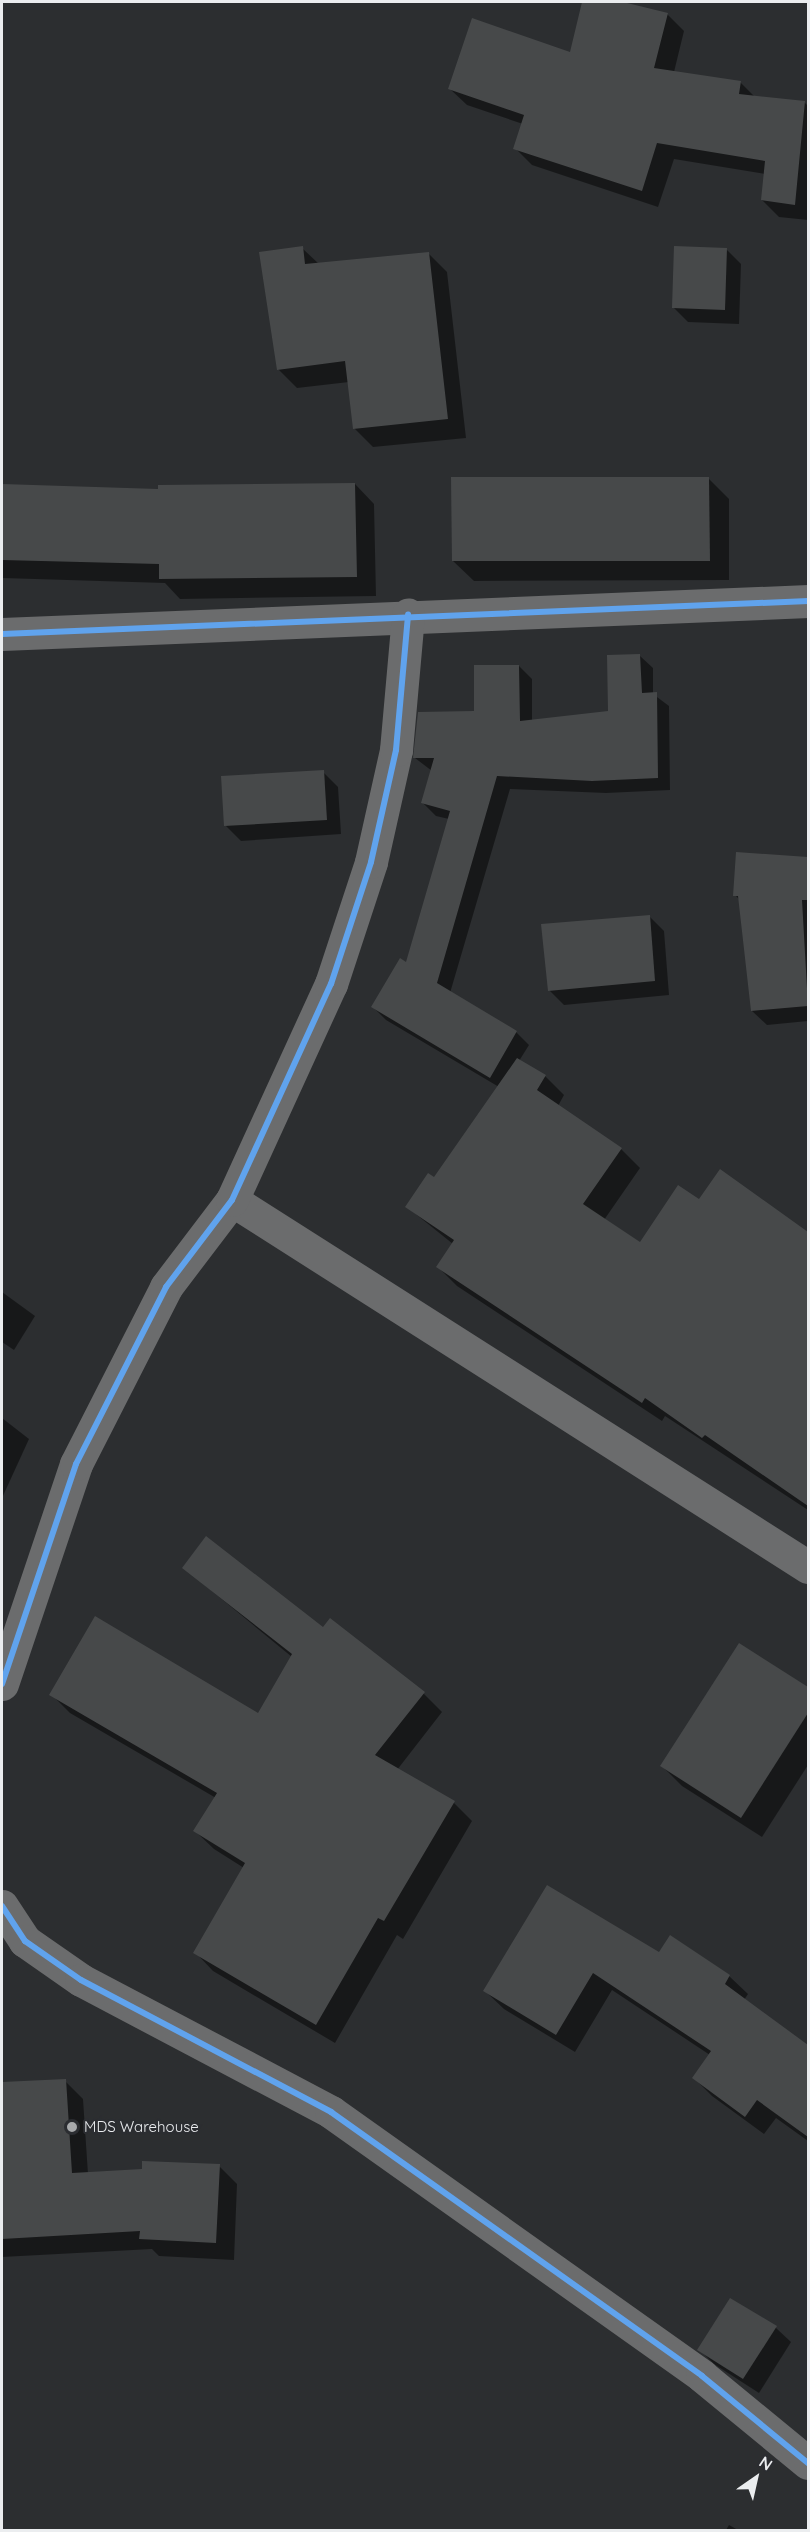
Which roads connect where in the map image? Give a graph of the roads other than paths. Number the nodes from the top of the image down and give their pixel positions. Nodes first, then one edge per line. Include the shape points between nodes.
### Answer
1 (808, 601) edge
2 (408, 615) junction
3 (2, 634) edge
4 (232, 1200) junction
5 (808, 1567) edge
6 (2, 1684) edge
7 (2, 1906) edge
8 (808, 2463) edge

1 - 2 street
2 - 3 street
2 - 4 street via 396,750 371,862 331,984
4 - 5 street
4 - 6 street via 166,1287 76,1464
7 - 8 street via 25,1941 81,1980 331,2112 702,2376

